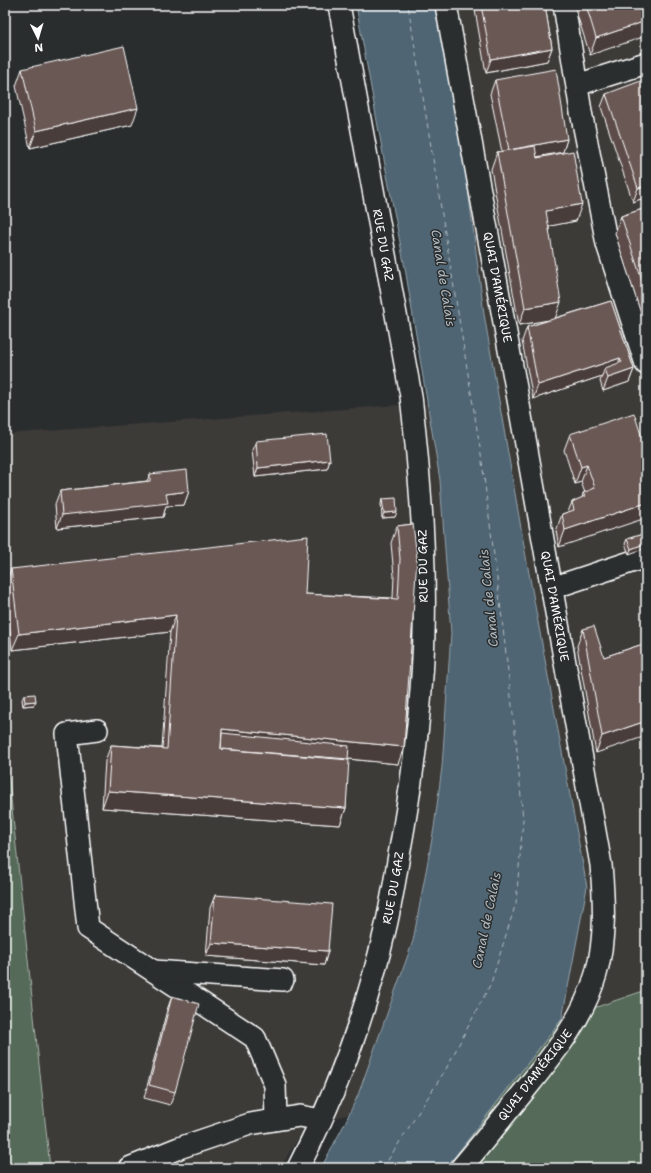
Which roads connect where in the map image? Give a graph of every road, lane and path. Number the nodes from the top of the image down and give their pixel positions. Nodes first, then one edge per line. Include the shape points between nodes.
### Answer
1 (339, 5) edge
2 (446, 5) edge
3 (564, 5) edge
4 (646, 63) edge
5 (577, 85) junction
6 (646, 364) edge
7 (646, 557) edge
8 (552, 588) junction
9 (97, 730) dead end
10 (154, 971) junction
11 (283, 980) dead end
12 (276, 1119) junction
13 (321, 1120) junction
14 (128, 1168) edge
15 (298, 1168) edge
16 (462, 1168) edge

1 - 13 street, RUE DU GAZ via 411,396 422,513 424,630 417,741 386,928 351,1046
2 - 8 street, QUAI D'AMÉRIQUE
3 - 5 street
4 - 5 street
5 - 6 street via 607,244
7 - 8 street
8 - 16 street, QUAI D'AMÉRIQUE via 601,864 603,912 599,960 589,994 570,1032
9 - 10 street via 67,734 88,928
10 - 11 street
10 - 12 street via 255,1038 275,1085
12 - 13 street via 300,1116
12 - 14 street via 219,1134
13 - 15 street, RUE DU GAZ

